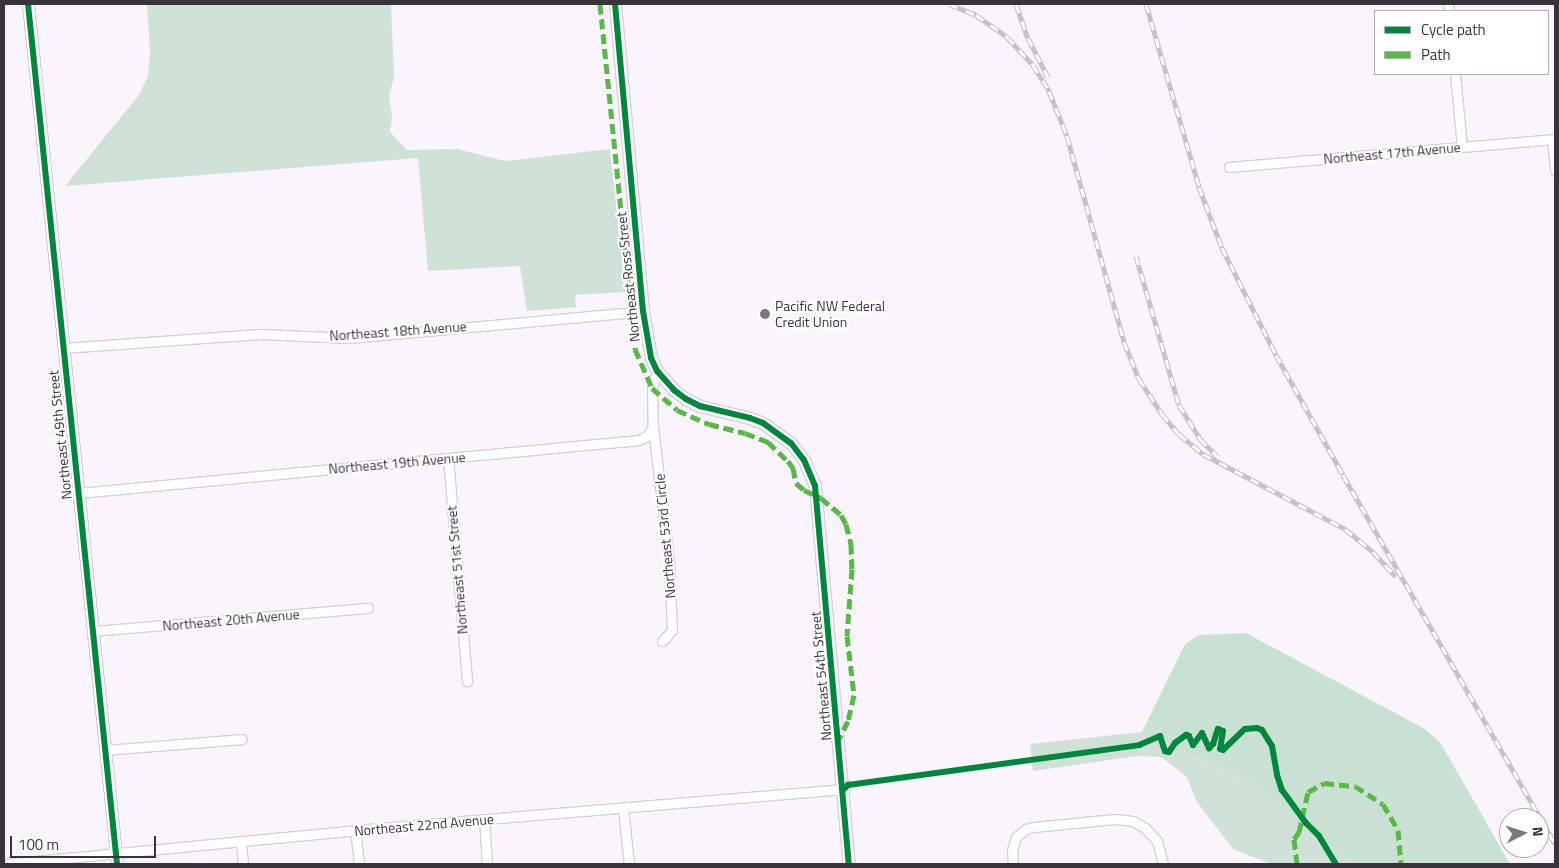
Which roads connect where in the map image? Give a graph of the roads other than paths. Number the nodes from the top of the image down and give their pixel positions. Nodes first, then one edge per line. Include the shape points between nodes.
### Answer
1 (28, 4) edge
2 (615, 4) edge
3 (1455, 75) edge
4 (1554, 140) edge
5 (1462, 147) junction
6 (1229, 167) dead end
7 (1555, 171) edge
8 (644, 311) junction
9 (63, 348) junction
10 (657, 371) junction
11 (654, 427) junction
12 (448, 458) junction
13 (815, 486) joint
14 (79, 493) junction
15 (368, 608) dead end
16 (93, 631) junction
17 (662, 641) dead end
18 (467, 681) dead end
19 (242, 739) dead end
20 (105, 750) junction
21 (844, 789) junction
22 (623, 808) junction
23 (484, 819) junction
24 (355, 830) junction
25 (241, 841) junction
26 (116, 852) junction
27 (4, 864) edge
28 (117, 864) edge
29 (243, 864) edge
30 (359, 864) edge
31 (487, 864) edge
32 (628, 864) edge
33 (849, 864) edge
34 (1013, 864) edge
35 (1163, 864) edge

1 - 9 street, Northeast 49th Street
2 - 8 street, Northeast Ross Street
3 - 5 street
4 - 5 street, Northeast 17th Avenue
4 - 7 street
5 - 6 street, Northeast 17th Avenue
8 - 9 street, Northeast 18th Avenue via 349,338 260,334
8 - 10 street, Northeast Ross Street via 647,342
9 - 14 street, Northeast 49th Street
10 - 11 street via 652,388
10 - 13 street, Northeast Ross Street via 686,399 717,411 750,418 775,430 804,460
11 - 12 street, Northeast 19th Avenue via 639,440
11 - 17 street, Northeast 53rd Circle via 668,553 672,630
12 - 14 street, Northeast 19th Avenue
12 - 18 street, Northeast 51st Street
13 - 21 street, Northeast 54th Street
14 - 16 street, Northeast 49th Street
15 - 16 street, Northeast 20th Avenue
16 - 20 street, Northeast 49th Street
19 - 20 street
20 - 26 street, Northeast 49th Street
21 - 22 street, Northeast 22nd Avenue
21 - 33 street, Northeast 54th Street
22 - 23 street, Northeast 22nd Avenue
22 - 32 street
23 - 24 street, Northeast 22nd Avenue
23 - 31 street
24 - 25 street, Northeast 22nd Avenue
24 - 30 street
25 - 26 street, Northeast 22nd Avenue
25 - 29 street
26 - 27 street, Northeast 22nd Avenue
26 - 28 street, Northeast 49th Street
34 - 35 street via 1012,850 1016,837 1033,827 1115,819 1133,821 1145,828 1157,841

